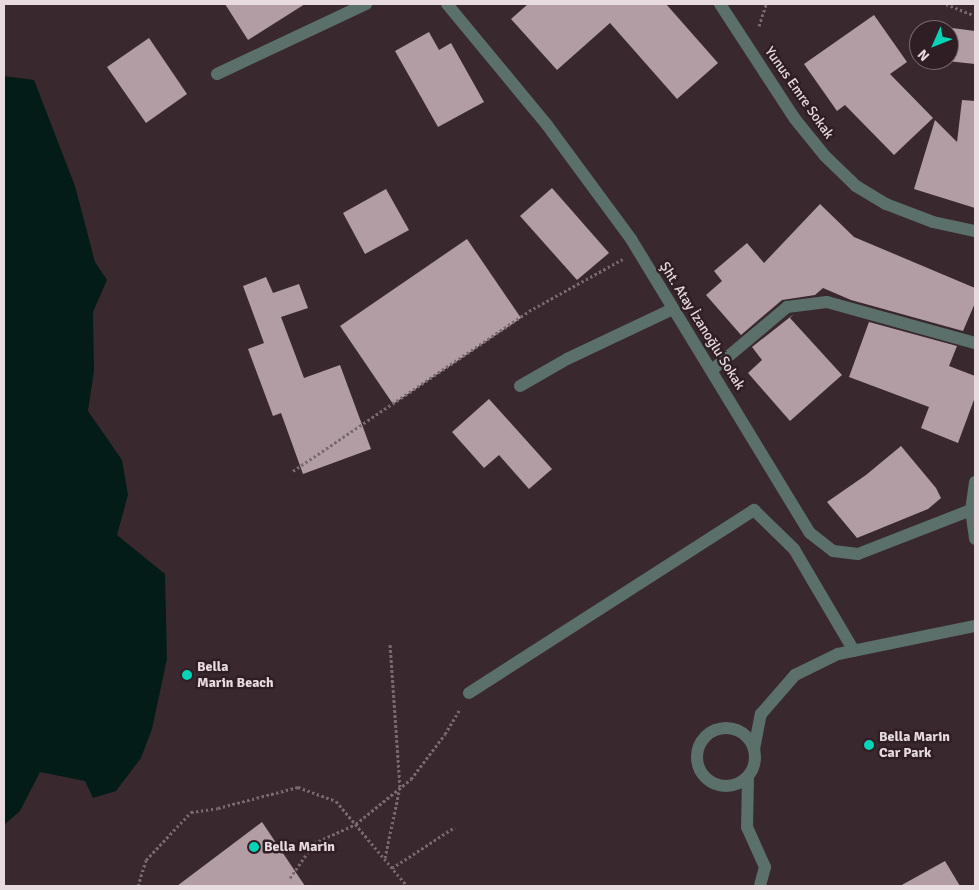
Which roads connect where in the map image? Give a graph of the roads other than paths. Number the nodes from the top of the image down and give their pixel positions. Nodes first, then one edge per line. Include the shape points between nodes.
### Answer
1 (366, 4) edge
2 (447, 4) edge
3 (720, 4) edge
4 (217, 74) dead end
5 (975, 231) edge
6 (673, 309) junction
7 (975, 343) edge
8 (712, 370) junction
9 (520, 386) dead end
10 (975, 482) edge
11 (972, 510) junction
12 (975, 539) edge
13 (975, 626) edge
14 (854, 651) junction
15 (469, 693) road end
16 (754, 749) junction
17 (748, 777) junction
18 (760, 886) edge

1 - 4 street
2 - 6 street, Şht. Atay İzanoğlu Sokak via 548,125 639,251
3 - 5 street, Yunus Emre Sokak via 795,119 825,156 856,186 886,204 925,219
6 - 8 street, Şht. Atay İzanoğlu Sokak
6 - 9 street via 567,359
7 - 8 street via 827,302 787,307
8 - 11 street, Şht. Atay İzanoğlu Sokak via 810,534 833,551 858,554
10 - 11 street
11 - 12 street
13 - 14 street
14 - 15 street via 794,549 754,510
14 - 16 street via 838,654 795,675 761,714
16 - 17 street via 754,764
16 - 17 street via 744,733 725,727 708,733 697,750 698,769 712,783 730,786
17 - 18 street via 746,827 765,867

